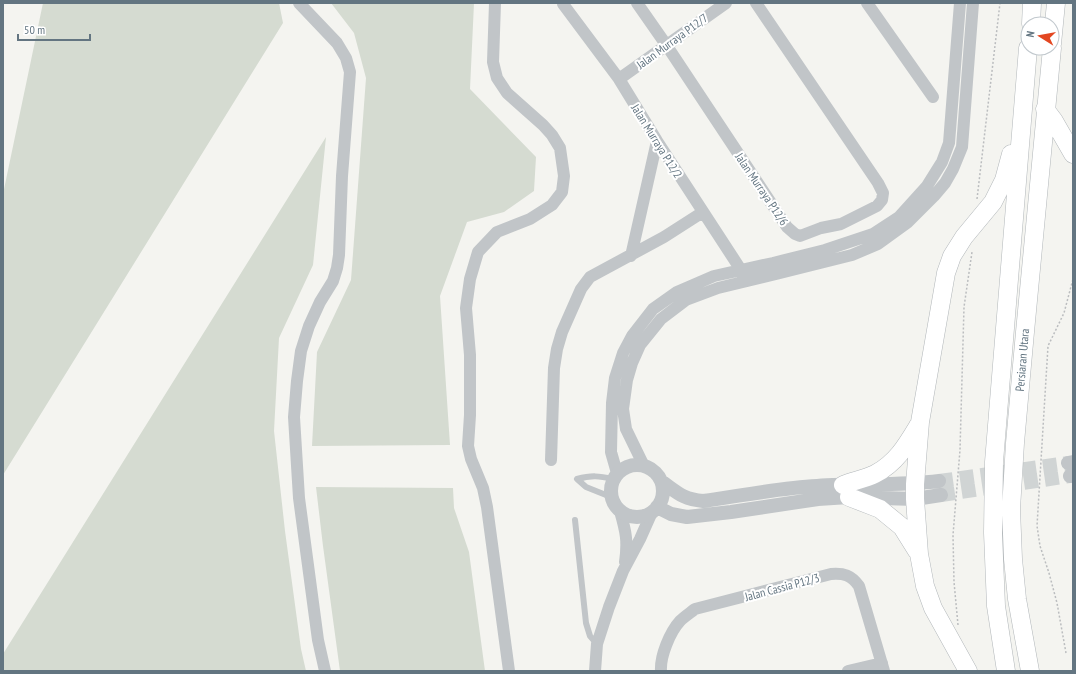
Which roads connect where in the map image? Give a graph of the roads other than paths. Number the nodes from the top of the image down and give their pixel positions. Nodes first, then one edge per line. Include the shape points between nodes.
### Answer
1 (299, 3) edge
2 (495, 3) edge
3 (637, 3) edge
4 (726, 3) edge
5 (756, 3) edge
6 (867, 3) edge
7 (960, 3) edge
8 (973, 3) edge
9 (1032, 3) edge
10 (1056, 3) edge
11 (563, 4) edge
12 (1031, 16) edge
13 (1055, 16) edge
14 (667, 46) junction
15 (1027, 56) edge
16 (1051, 56) edge
17 (619, 80) junction
18 (933, 97) dead end
19 (1045, 109) junction
20 (1023, 115) junction
21 (657, 141) junction
22 (1073, 154) edge
23 (703, 212) junction
24 (631, 256) junction
25 (743, 276) junction
26 (920, 422) junction
27 (551, 460) dead end
28 (644, 466) junction
29 (615, 476) junction
30 (661, 481) junction
31 (939, 481) tunnel mouth
32 (846, 491) junction
33 (915, 491) junction
34 (941, 495) tunnel mouth
35 (611, 497) junction
36 (654, 509) junction
37 (620, 511) junction
38 (575, 520) dead end
39 (918, 554) junction
40 (623, 571) junction
41 (598, 644) junction
42 (883, 667) edge
43 (324, 671) edge
44 (510, 671) edge
45 (595, 671) edge
46 (661, 671) edge
47 (848, 671) edge
48 (968, 671) edge
49 (1006, 671) edge
50 (1030, 671) edge

1 - 43 street via 337,43 346,58 350,72 337,268 333,281 309,326 301,351 294,417 299,498
2 - 44 street via 493,62 498,78 507,93 552,135 560,148 564,176 562,192 552,205 530,219 497,232 478,252 470,279 466,308 470,355 468,446 487,507
3 - 14 street
4 - 14 street, Jalan Murraya P12/7
5 - 14 street, Jalan Murraya P12/6 via 878,183 883,193 882,200 877,206 841,224 800,236 795,234 787,227
6 - 18 street
7 - 25 street via 949,144 942,162 927,186 899,217 873,234 773,264
8 - 25 street via 962,147 945,183 907,223 878,244 852,255
9 - 12 main road
10 - 13 main road
11 - 17 street, Jalan Murraya P12/2
14 - 17 street, Jalan Murraya P12/7
15 - 20 main road, Persiaran Utara
16 - 19 main road, Persiaran Utara
17 - 21 street, Jalan Murraya P12/2
19 - 22 main road
19 - 50 main road, Persiaran Utara via 1011,509 1017,599
20 - 26 main road via 1004,180 993,202 952,256 946,273
20 - 49 main road, Persiaran Utara via 994,462 996,606
21 - 23 street, Jalan Murraya P12/2
21 - 24 street
23 - 24 street
23 - 25 street, Jalan Murraya P12/2
24 - 27 street via 590,278 581,289 562,332 554,368
25 - 28 street via 686,300 661,319 640,345 627,380 623,409 626,429
25 - 29 street via 714,276 677,292 653,309 632,336 615,378 611,452
26 - 32 main road via 907,446 892,462
26 - 33 main road
28 - 29 street via 630,466
28 - 30 street via 654,472
29 - 35 street
29 - 35 lane via 587,476 578,480 586,487
30 - 32 street via 681,496 702,501 816,486
30 - 36 street via 661,501
31 - 33 street
32 - 33 street
32 - 36 street via 818,499 687,517
32 - 39 main road via 880,509 902,527
33 - 34 street
33 - 39 main road
35 - 37 street
36 - 37 street via 646,515 632,517
36 - 40 street
37 - 40 street via 627,548
38 - 41 lane via 586,622 590,636
39 - 48 main road via 933,608
40 - 41 street
41 - 45 street
42 - 46 street, Jalan Cassia P12/3 via 859,586 854,579 839,573 695,610 680,621 670,637
42 - 47 street

